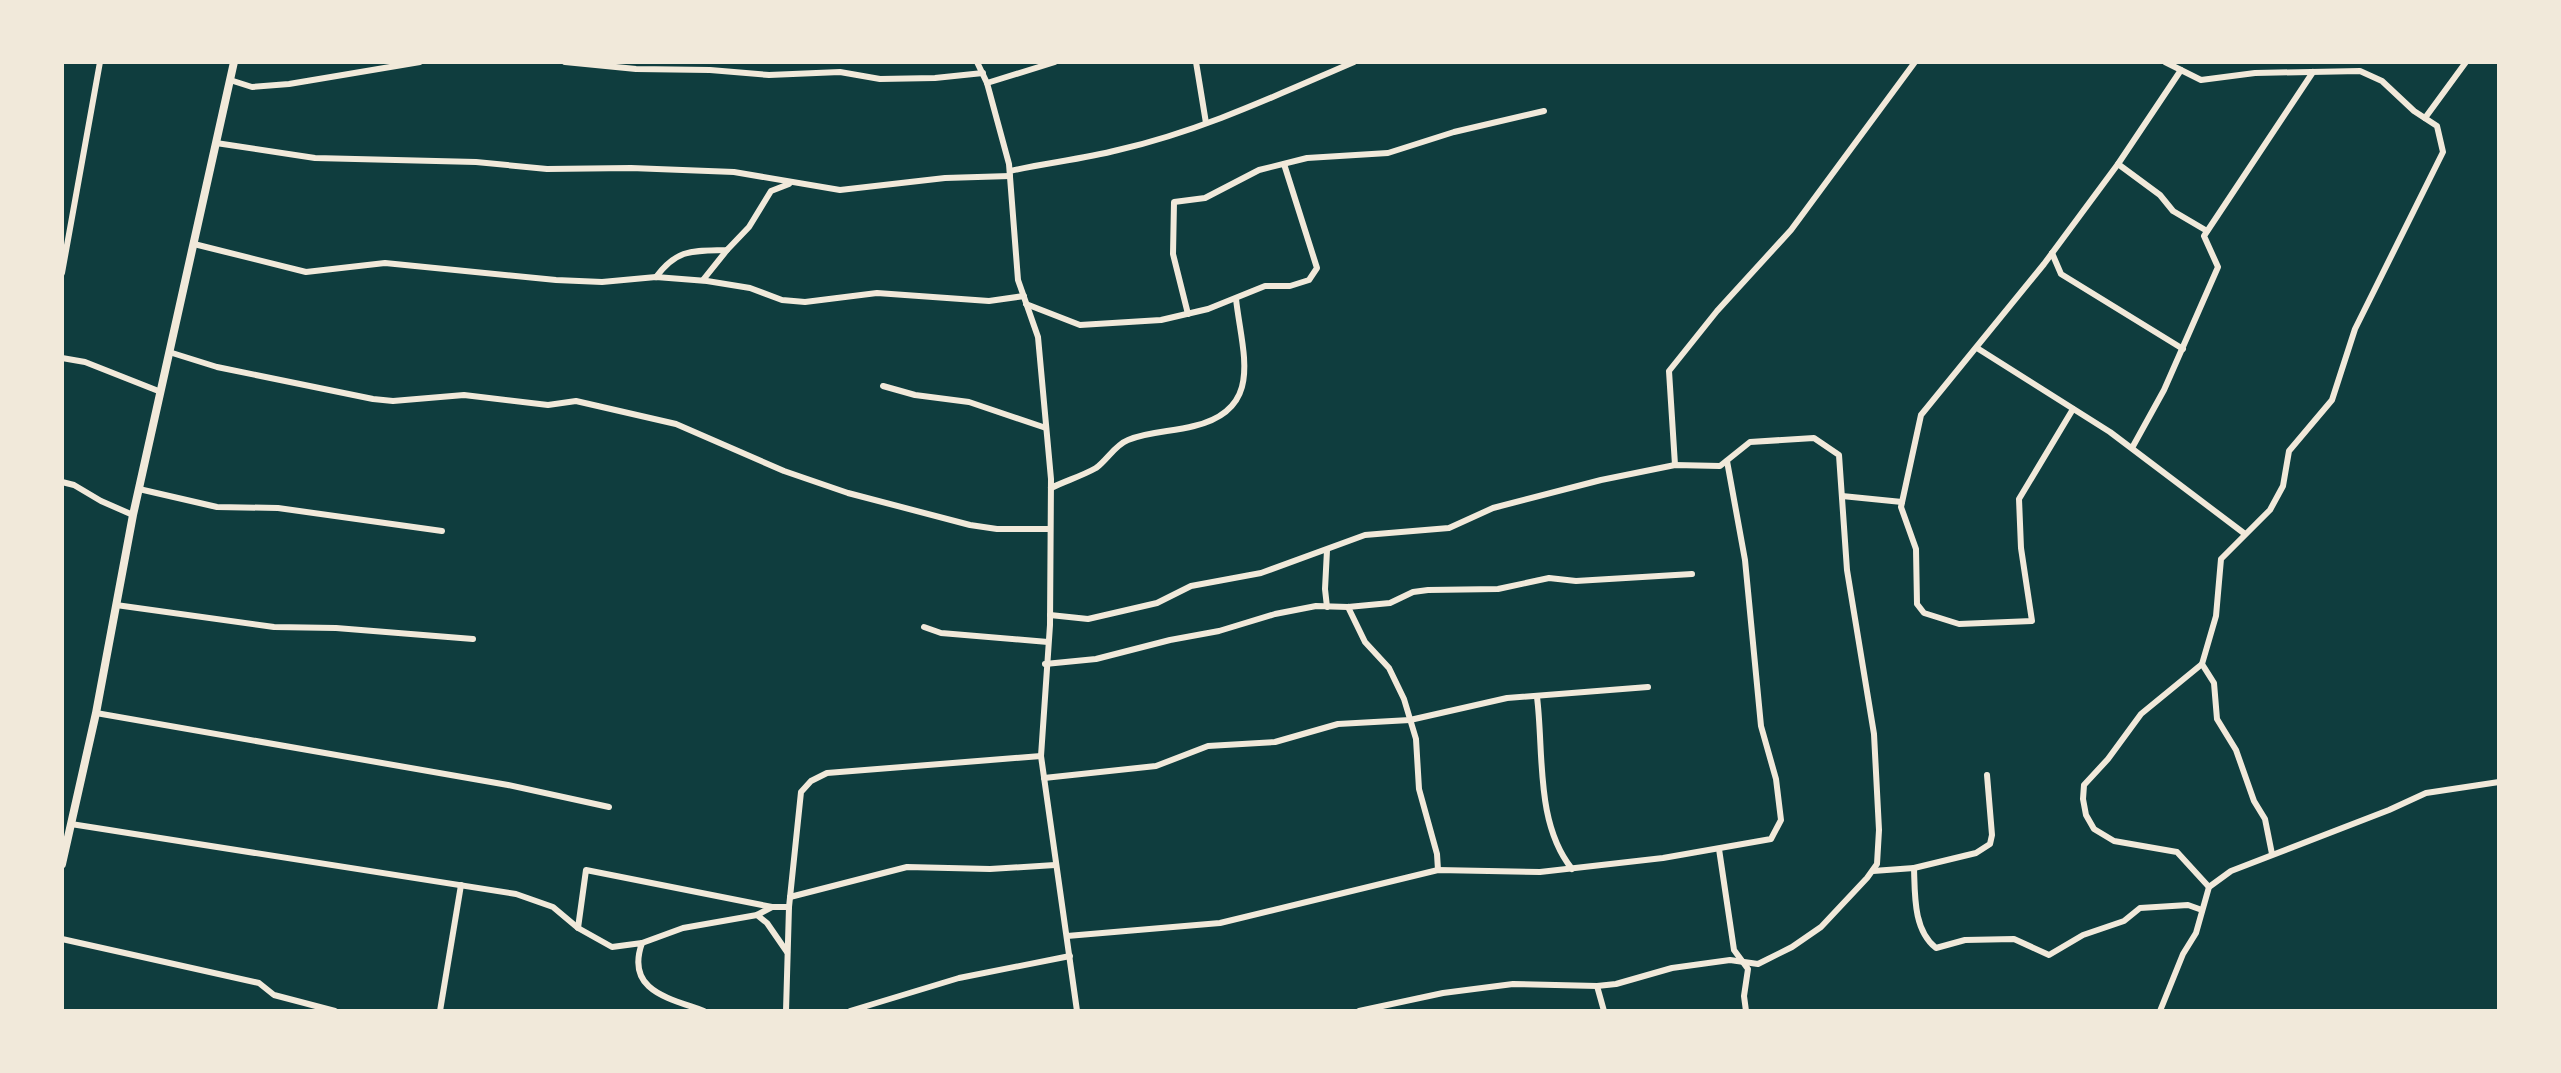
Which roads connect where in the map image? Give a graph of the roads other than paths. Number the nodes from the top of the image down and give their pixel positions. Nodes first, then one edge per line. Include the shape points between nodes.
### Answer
1 (100, 62) edge
2 (234, 62) edge
3 (420, 62) edge
4 (565, 62) edge
5 (977, 62) edge
6 (1055, 62) edge
7 (1196, 62) edge
8 (1354, 62) edge
9 (1915, 62) edge
10 (2165, 62) edge
11 (2466, 62) edge
12 (2181, 70) junction
13 (2313, 72) junction
14 (983, 73) junction
15 (230, 80) junction
16 (987, 83) junction
17 (1544, 111) dead end
18 (2425, 118) junction
19 (1206, 123) junction
20 (216, 143) junction
21 (1284, 164) junction
22 (2118, 164) junction
23 (1010, 173) junction
24 (792, 182) junction
25 (2207, 231) junction
26 (194, 244) junction
27 (727, 250) junction
28 (2052, 253) junction
29 (62, 273) edge
30 (656, 277) junction
31 (703, 280) junction
32 (1236, 299) junction
33 (1025, 300) junction
34 (1188, 314) junction
35 (1977, 348) junction
36 (2183, 349) junction
37 (169, 352) junction
38 (62, 358) edge
39 (883, 386) dead end
40 (161, 392) junction
41 (2073, 409) junction
42 (1046, 428) junction
43 (2132, 448) junction
44 (1727, 461) junction
45 (1675, 465) junction
46 (62, 482) edge
47 (1051, 488) junction
48 (139, 489) junction
49 (1842, 496) junction
50 (1902, 502) junction
51 (133, 515) junction
52 (1050, 529) junction
53 (442, 531) dead end
54 (2245, 534) junction
55 (1327, 550) junction
56 (1692, 574) dead end
57 (116, 605) junction
58 (1327, 607) junction
59 (1348, 607) junction
60 (1050, 615) junction
61 (924, 627) dead end
62 (473, 639) dead end
63 (1048, 642) junction
64 (1045, 664) junction
65 (2202, 664) junction
66 (1648, 687) dead end
67 (1537, 697) junction
68 (96, 713) junction
69 (1410, 720) junction
70 (1041, 756) junction
71 (1987, 775) dead end
72 (1044, 778) junction
73 (2499, 782) edge
74 (609, 807) dead end
75 (71, 824) junction
76 (1719, 849) junction
77 (2272, 854) junction
78 (62, 864) edge
79 (1055, 865) junction
80 (1914, 868) junction
81 (1572, 869) junction
82 (1438, 870) junction
83 (1873, 871) junction
84 (461, 885) junction
85 (2209, 887) junction
86 (790, 897) junction
87 (772, 907) junction
88 (789, 907) junction
89 (2202, 910) junction
90 (757, 915) junction
91 (578, 928) junction
92 (1067, 936) junction
93 (62, 939) edge
94 (642, 943) junction
95 (788, 953) junction
96 (1070, 956) junction
97 (1741, 960) junction
98 (1597, 986) junction
99 (335, 1011) edge
100 (440, 1011) edge
101 (704, 1011) edge
102 (786, 1011) edge
103 (850, 1011) edge
104 (1077, 1011) edge
105 (1359, 1011) edge
106 (1604, 1011) edge
107 (1746, 1011) edge
108 (2160, 1011) edge

1 - 29 street
2 - 15 street
3 - 15 street via 289,84 252,87
4 - 14 street via 769,75 840,72 880,79
5 - 14 street
6 - 16 street
7 - 19 street
8 - 19 street
9 - 45 street via 1791,230 1669,371
10 - 12 street
11 - 18 street
12 - 13 street via 2201,80
12 - 22 street
13 - 18 street via 2360,71 2382,81
13 - 25 street
14 - 16 street
15 - 20 street
16 - 23 street
17 - 21 street via 1388,153 1327,155
18 - 54 street via 2437,126 2443,152 2355,329 2332,400 2289,451 2283,486 2270,510
19 - 23 street via 1118,151
20 - 24 street via 315,158 721,171
20 - 26 street
21 - 32 street via 1317,268 1309,280 1265,286
21 - 34 street via 1259,170 1205,198 1174,202 1173,254
22 - 25 street via 2173,211
22 - 28 street
23 - 24 street via 840,190
23 - 33 street via 1018,280
24 - 27 street via 771,191
25 - 36 street via 2204,236 2218,267
26 - 30 street via 306,272 385,263 556,280
26 - 37 street
27 - 30 street via 689,251 676,256
27 - 31 street
28 - 35 street
28 - 36 street via 2061,274
30 - 31 street
31 - 33 street via 805,302 877,293
32 - 34 street
32 - 47 street via 1244,390 1231,408 1196,426 1123,442 1096,467
33 - 34 street via 1080,325
33 - 42 street via 1038,337
35 - 41 street
35 - 50 street via 1921,415
36 - 43 street
37 - 40 street
37 - 52 street via 373,399 464,395 548,405 576,401 676,424 848,493 970,525
38 - 40 street
39 - 42 street via 969,402
40 - 48 street
41 - 43 street
41 - 50 street via 2019,499 2032,621 1959,624 1924,613 1917,604 1916,549
42 - 47 street
43 - 54 street
44 - 45 street via 1720,466
44 - 49 street via 1750,442 1814,438 1839,455
44 - 76 street via 1745,560 1761,726 1781,820 1771,839
45 - 55 street via 1493,508 1449,528 1365,535
46 - 51 street
47 - 52 street
48 - 51 street
48 - 53 street via 217,507 278,508
49 - 50 street
49 - 83 street via 1847,570 1874,734 1879,830
51 - 57 street
52 - 60 street
54 - 65 street via 2221,559 2216,616
55 - 58 street
55 - 60 street via 1261,573 1191,586 1157,603 1088,619
56 - 59 street via 1549,578 1498,589 1413,592 1390,603
57 - 62 street via 274,627
57 - 68 street
58 - 59 street
58 - 64 street via 1275,614 1096,659
59 - 69 street via 1365,642 1389,668
60 - 63 street
61 - 63 street
63 - 64 street
64 - 70 street
65 - 77 street via 2214,683 2217,719 2265,819
65 - 85 street via 2141,714 2084,785 2083,799 2094,829 2114,841 2177,852
66 - 67 street
67 - 69 street via 1507,698
67 - 81 street via 1553,836
68 - 74 street
68 - 75 street
69 - 72 street via 1338,724 1275,742 1208,746 1156,766
69 - 82 street
70 - 72 street
70 - 86 street via 827,773 811,781 801,792
71 - 80 street via 1990,844 1976,853
72 - 79 street
73 - 77 street via 2426,793
75 - 78 street
75 - 84 street
76 - 81 street
76 - 97 street via 1734,950
77 - 85 street
79 - 86 street via 907,867
79 - 92 street
80 - 83 street
80 - 89 street via 1917,912 1927,941 1936,948 1965,940 2014,939 2049,955 2083,935 2124,921 2140,908 2188,905
81 - 82 street
82 - 92 street via 1220,923
83 - 97 street via 1821,927 1792,947 1758,964
84 - 91 street via 516,894 553,907
84 - 100 street
85 - 89 street
86 - 88 street
87 - 88 street
87 - 90 street
87 - 91 street via 586,870
88 - 95 street
89 - 108 street
90 - 94 street via 683,928
90 - 95 street
91 - 94 street via 612,947
92 - 96 street
93 - 99 street via 259,983 274,995
94 - 101 street via 637,967 643,982 656,993
95 - 102 street
96 - 103 street via 959,978
96 - 104 street
97 - 98 street via 1672,968
97 - 107 street via 1748,969
98 - 105 street via 1513,984
98 - 106 street

